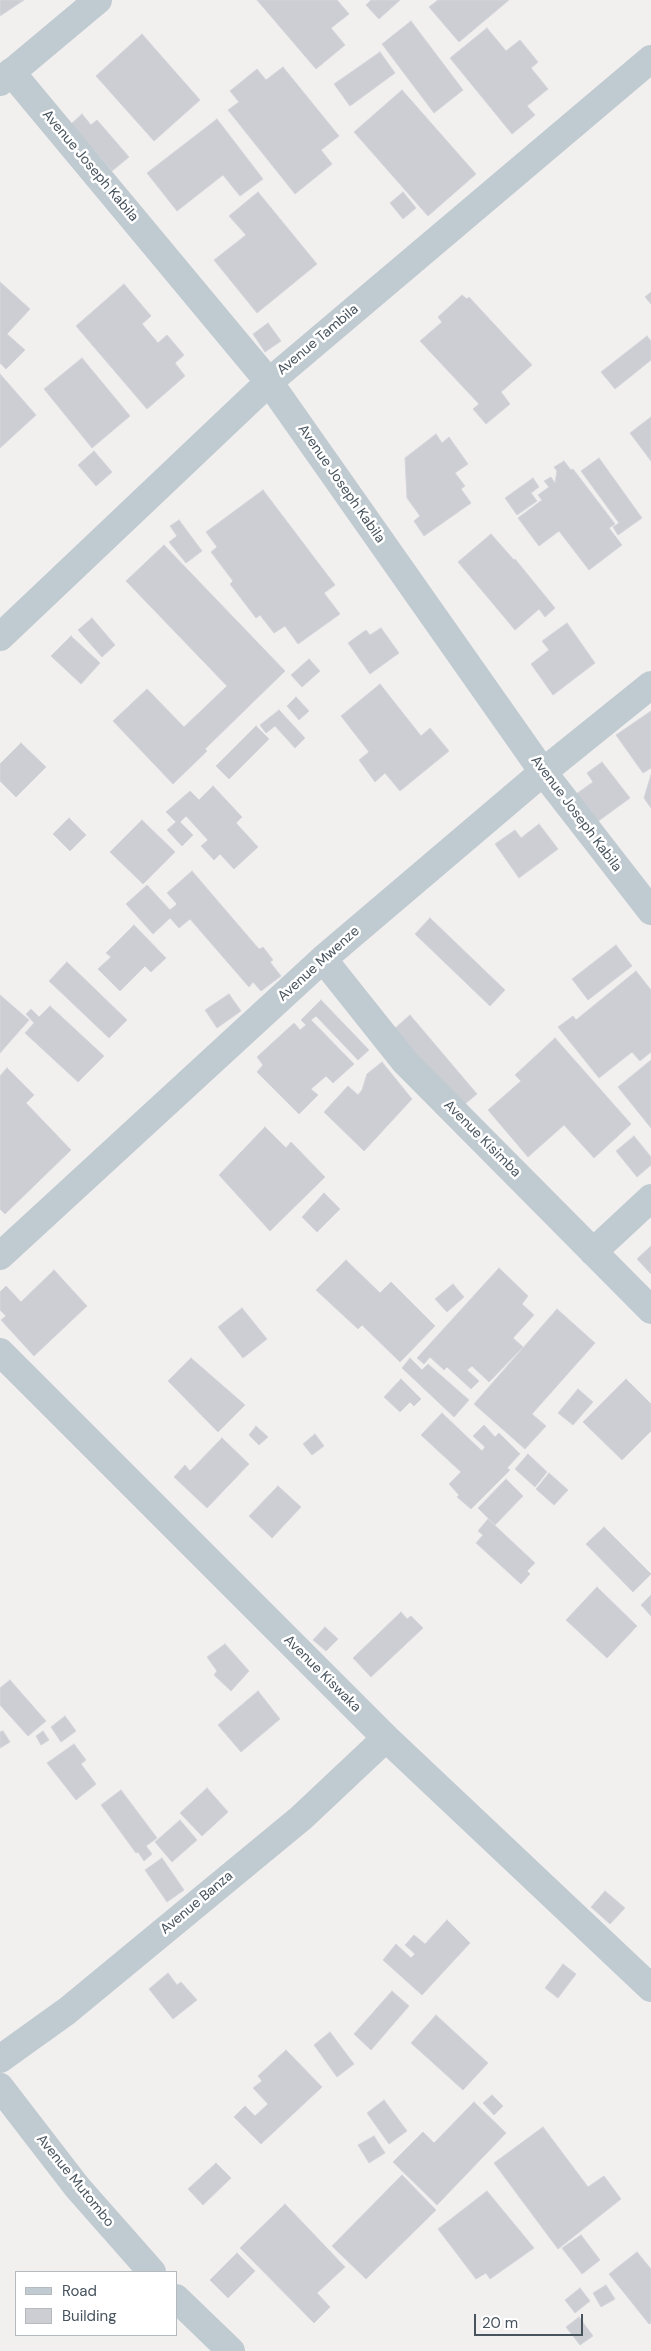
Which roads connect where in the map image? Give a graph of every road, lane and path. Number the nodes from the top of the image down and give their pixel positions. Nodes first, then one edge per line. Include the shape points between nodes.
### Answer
1 (98, 0) edge
2 (651, 59) edge
3 (6, 77) edge
4 (269, 382) junction
5 (0, 637) edge
6 (651, 685) edge
7 (543, 772) junction
8 (651, 911) edge
9 (323, 959) junction
10 (651, 1198) edge
11 (593, 1252) junction
12 (0, 1256) edge
13 (651, 1310) edge
14 (0, 1352) edge
15 (386, 1738) junction
16 (649, 1983) edge
17 (0, 2059) edge
18 (0, 2087) edge
19 (151, 2271) edge
20 (178, 2300) edge
21 (231, 2351) edge

1 - 3 street
2 - 4 street, Avenue Tambila
3 - 4 street, Avenue Joseph Kabila
4 - 5 street, Avenue Tambila
4 - 7 street, Avenue Joseph Kabila
6 - 7 street, Avenue Mwenze
7 - 8 street, Avenue Joseph Kabila
7 - 9 street, Avenue Mwenze
9 - 11 street, Avenue Kisimba via 405,1062
9 - 12 street, Avenue Mwenze
10 - 11 street
11 - 13 street, Avenue Kisimba
14 - 15 street, Avenue Kiswaka
15 - 16 street, Avenue Kiswaka
15 - 17 street, Avenue Banza via 301,1818 67,2011
18 - 19 street, Avenue Mutombo via 77,2187
20 - 21 street

